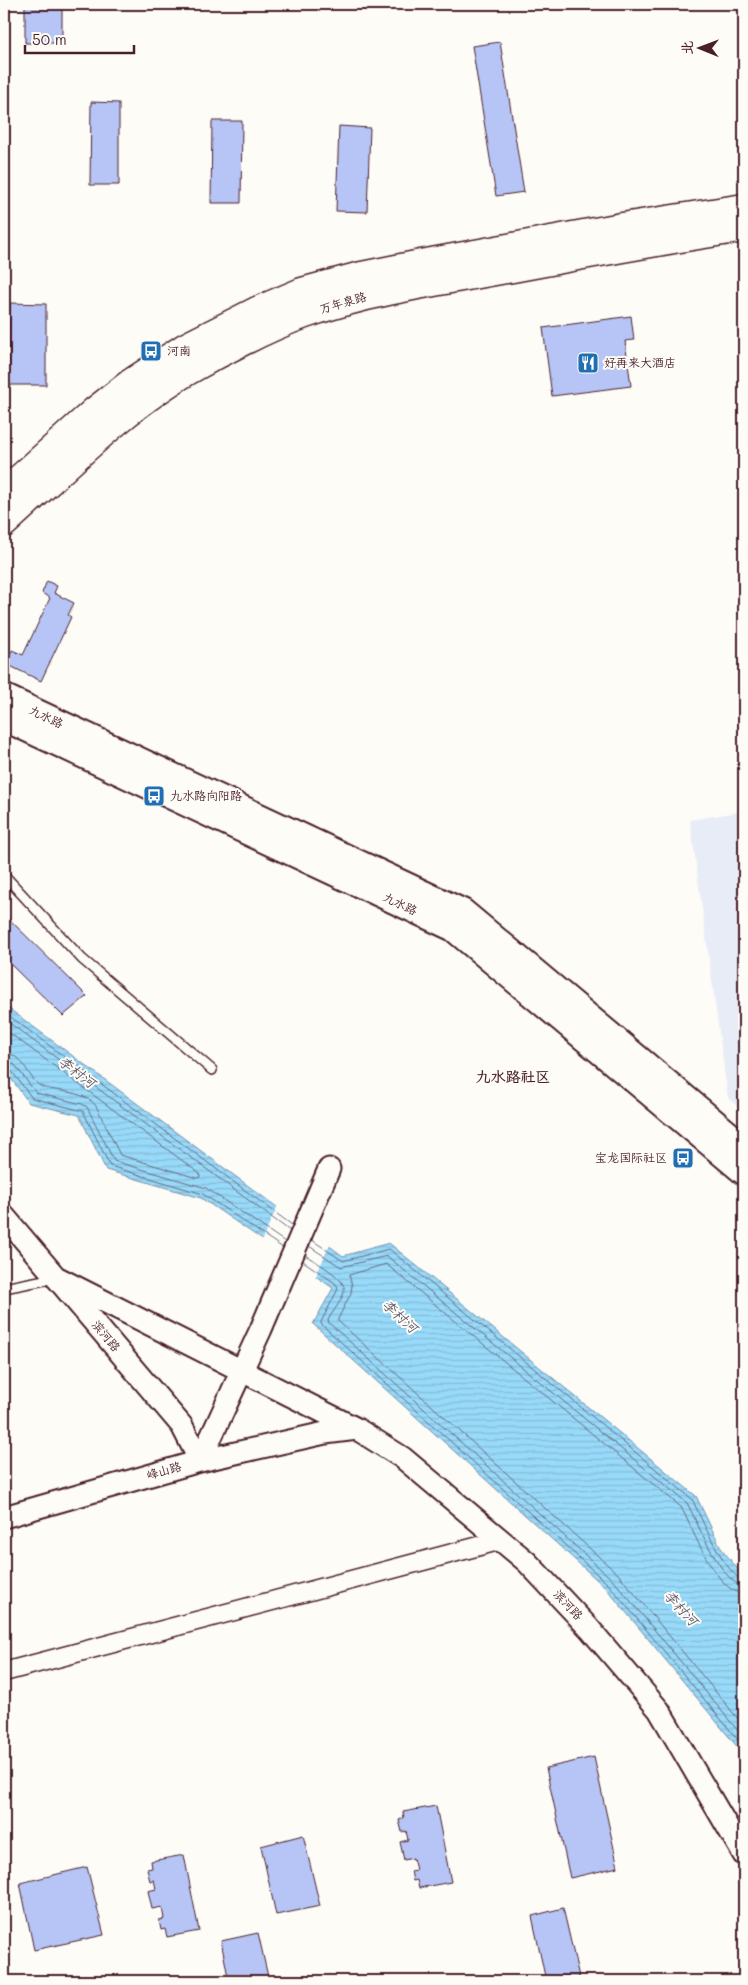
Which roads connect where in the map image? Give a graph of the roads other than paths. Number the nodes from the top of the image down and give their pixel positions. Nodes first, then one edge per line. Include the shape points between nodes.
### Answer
1 (744, 208) edge
2 (744, 228) edge
3 (4, 493) edge
4 (4, 523) edge
5 (4, 697) edge
6 (4, 718) edge
7 (4, 875) edge
8 (212, 1070) dead end
9 (744, 1147) edge
10 (329, 1169) dead end
11 (744, 1172) edge
12 (4, 1216) edge
13 (56, 1277) junction
14 (4, 1288) edge
15 (241, 1371) junction
16 (357, 1429) junction
17 (200, 1461) junction
18 (4, 1517) edge
19 (502, 1540) junction
20 (4, 1672) edge
21 (744, 1855) edge

1 - 3 main road, 万年泉路 via 421,264 302,292 186,347 131,383 95,410
2 - 4 main road, 万年泉路 via 430,283 305,314 196,366 138,405
5 - 9 main road, 九水路 via 463,912
6 - 11 main road, 九水路 via 453,928
7 - 8 lane via 82,959
10 - 15 street
12 - 13 street, 滨河路
13 - 14 lane
13 - 15 street, 滨河路
13 - 17 street, 滨河路 via 182,1426
15 - 16 street, 滨河路
15 - 17 street
16 - 17 street, 峰山路
16 - 19 street, 滨河路 via 403,1458
17 - 18 street, 峰山路
19 - 20 street
19 - 21 street, 滨河路 via 590,1628 659,1710

